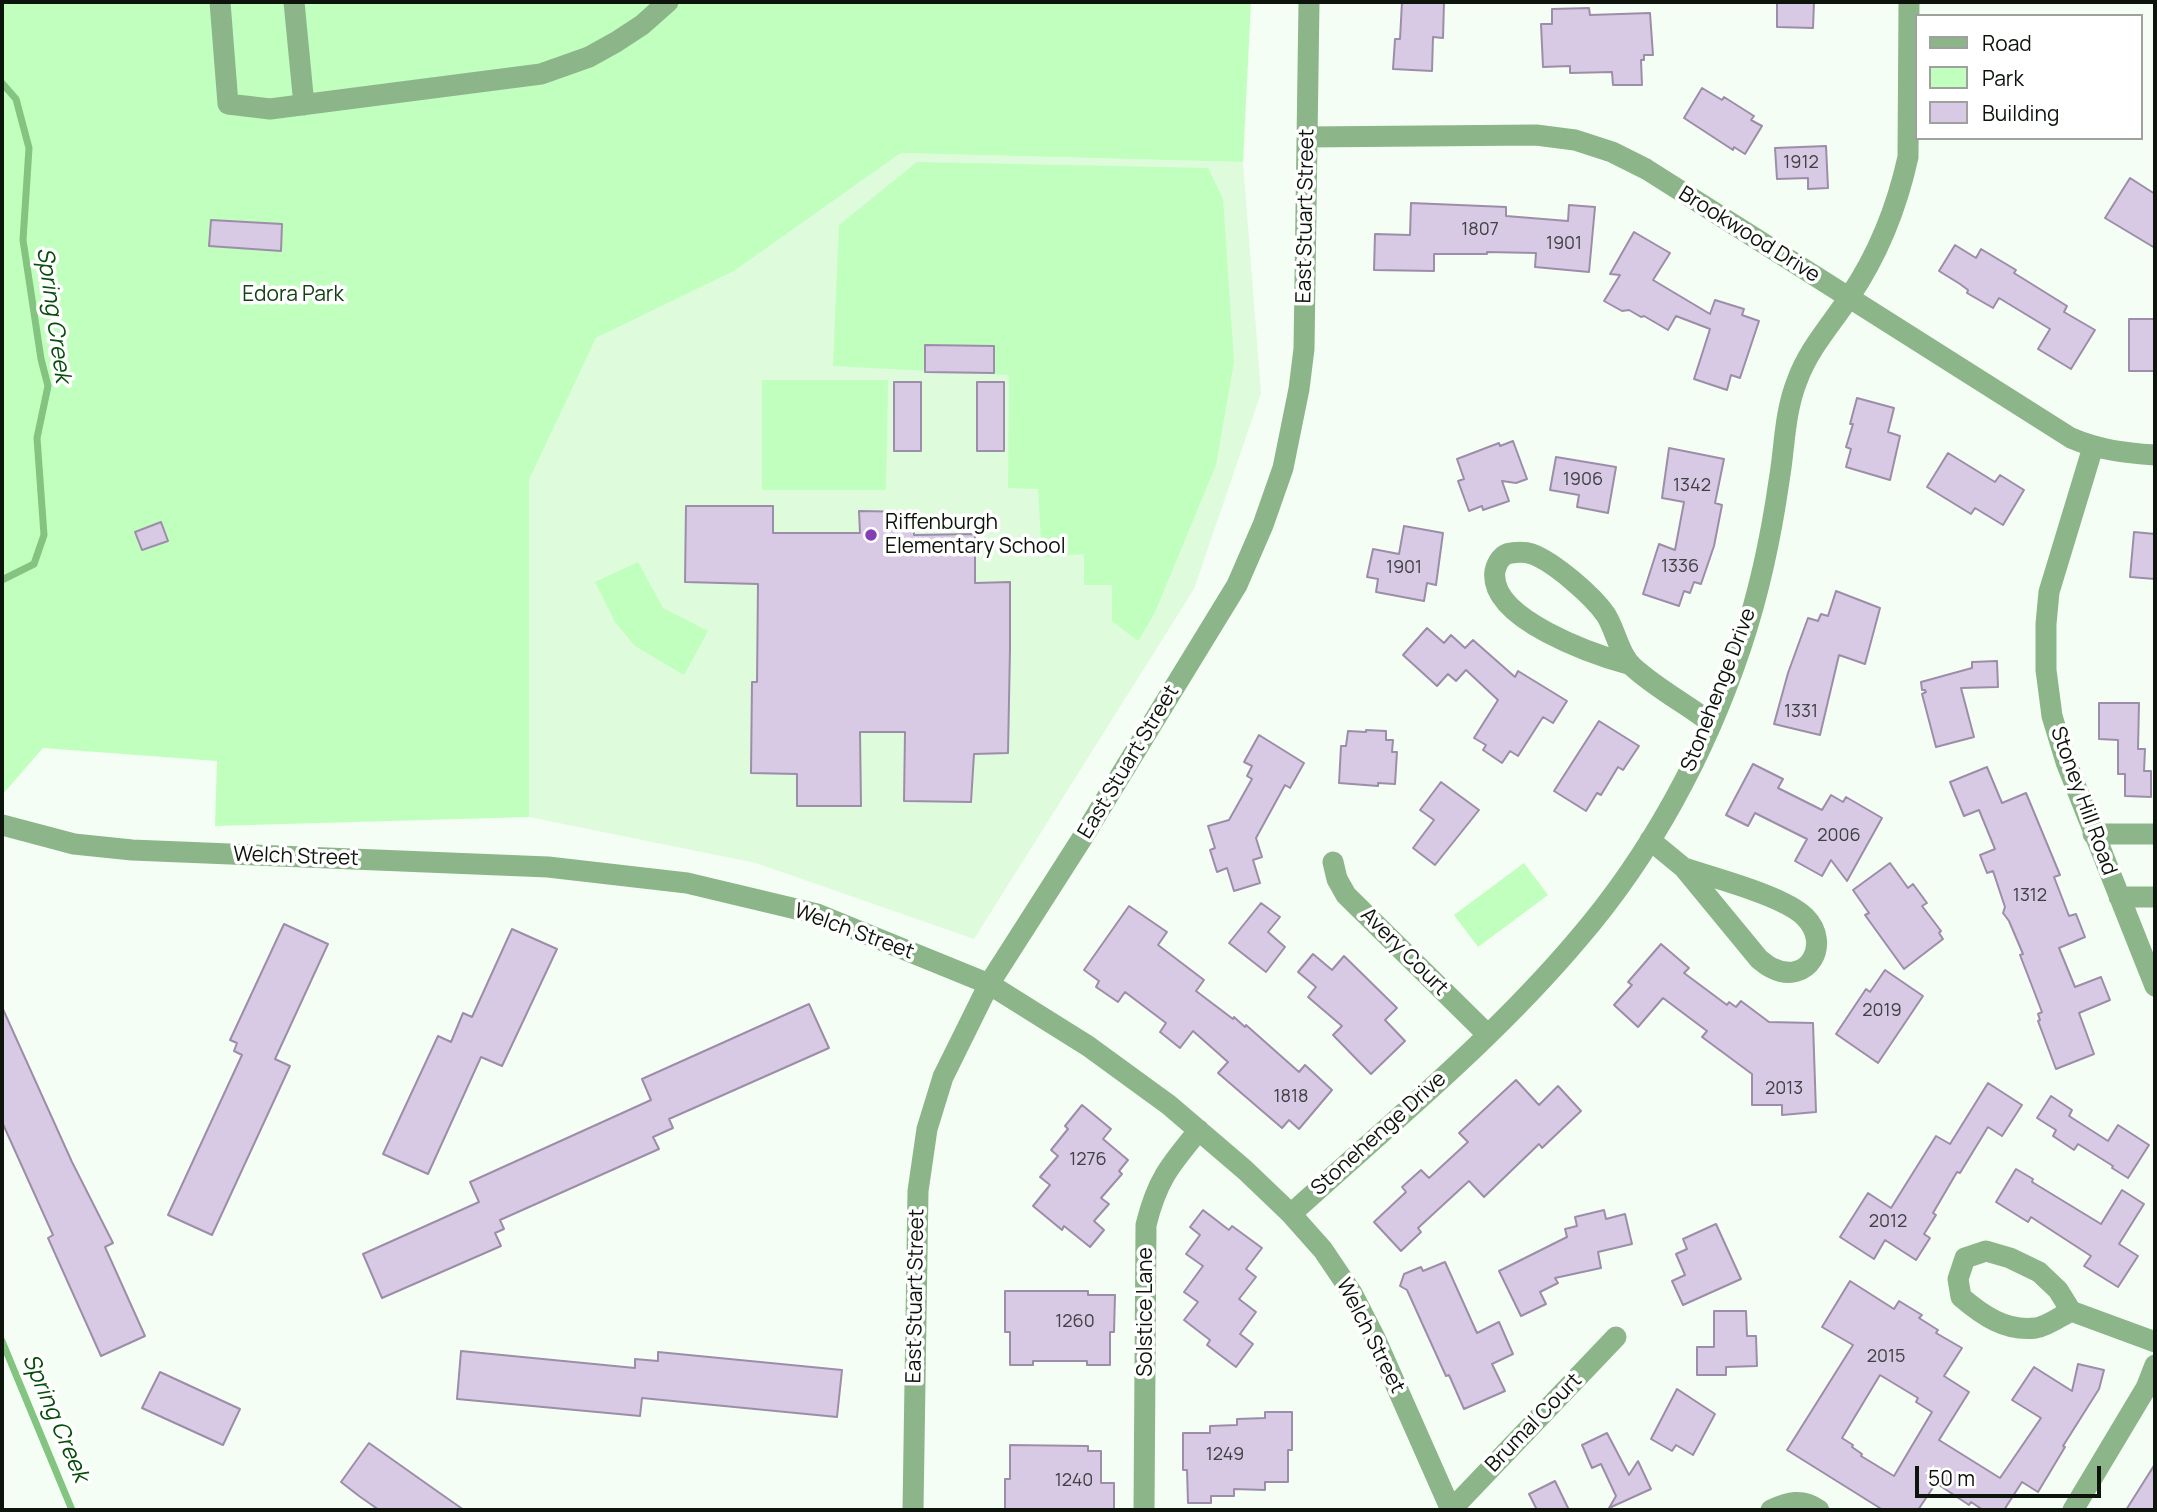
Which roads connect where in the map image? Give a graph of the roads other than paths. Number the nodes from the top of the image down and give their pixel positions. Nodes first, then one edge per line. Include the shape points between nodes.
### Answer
1 (220, 2) edge
2 (294, 2) edge
3 (668, 2) edge
4 (1309, 2) edge
5 (1909, 2) edge
6 (304, 105) junction
7 (1307, 137) junction
8 (1849, 298) junction
9 (2093, 447) junction
10 (2155, 455) edge
11 (1631, 665) junction
12 (1711, 723) junction
13 (2, 825) edge
14 (2093, 834) junction
15 (2155, 834) edge
16 (1650, 840) junction
17 (1333, 862) dead end
18 (1684, 868) junction
19 (2119, 897) junction
20 (2155, 897) edge
21 (989, 985) junction
22 (2155, 986) edge
23 (1488, 1035) junction
24 (1199, 1130) junction
25 (1291, 1214) junction
26 (2071, 1311) junction
27 (1616, 1337) dead end
28 (2155, 1342) edge
29 (2155, 1366) edge
30 (913, 1510) edge
31 (1144, 1510) edge
32 (1451, 1510) edge
33 (1771, 1510) edge
34 (1819, 1510) edge
35 (2073, 1510) edge

1 - 6 street via 228,104 270,109
2 - 6 street
3 - 6 street via 616,42 541,74
4 - 7 street, East Stuart Street
5 - 8 street, Stonehenge Drive via 1908,157 1891,218
7 - 8 street, Brookwood Drive via 1536,135 1575,140 1646,169
7 - 21 street, East Stuart Street via 1303,363 1283,468 1263,525 1237,585
8 - 9 street, Brookwood Drive via 2071,438
8 - 12 street, Stonehenge Drive via 1814,344 1797,380 1787,411 1773,524 1759,586
9 - 10 street, Brookwood Drive
9 - 14 street, Stoney Hill Road via 2049,592 2046,670 2052,716
11 - 11 street via 1606,616 1554,566 1520,552 1506,553 1498,561 1496,586 1512,610 1582,650
11 - 12 street
12 - 16 street, Stonehenge Drive
13 - 21 street, Welch Street via 74,844 132,850 548,867 687,883 817,914
14 - 15 street
14 - 19 street, Stoney Hill Road
16 - 18 street
16 - 23 street, Stonehenge Drive via 1579,939
17 - 23 street, Avery Court via 1346,895
18 - 18 street via 1770,897 1803,915 1818,937 1815,955 1806,968 1792,972 1773,969 1759,959
19 - 20 street
19 - 22 street, Stoney Hill Road
21 - 24 street, Welch Street via 1088,1046
21 - 30 street, East Stuart Street via 943,1077 927,1129 918,1191
23 - 25 street, Stonehenge Drive
24 - 25 street, Welch Street
24 - 31 street, Solstice Lane via 1169,1167 1154,1194 1146,1224
25 - 32 street, Welch Street via 1352,1293
26 - 26 street via 2038,1328 2013,1327 1984,1317 1961,1297 1958,1279 1965,1258 1986,1251 2039,1272
26 - 28 street
27 - 32 street, Brumal Court
29 - 35 street
33 - 34 street via 1790,1501

